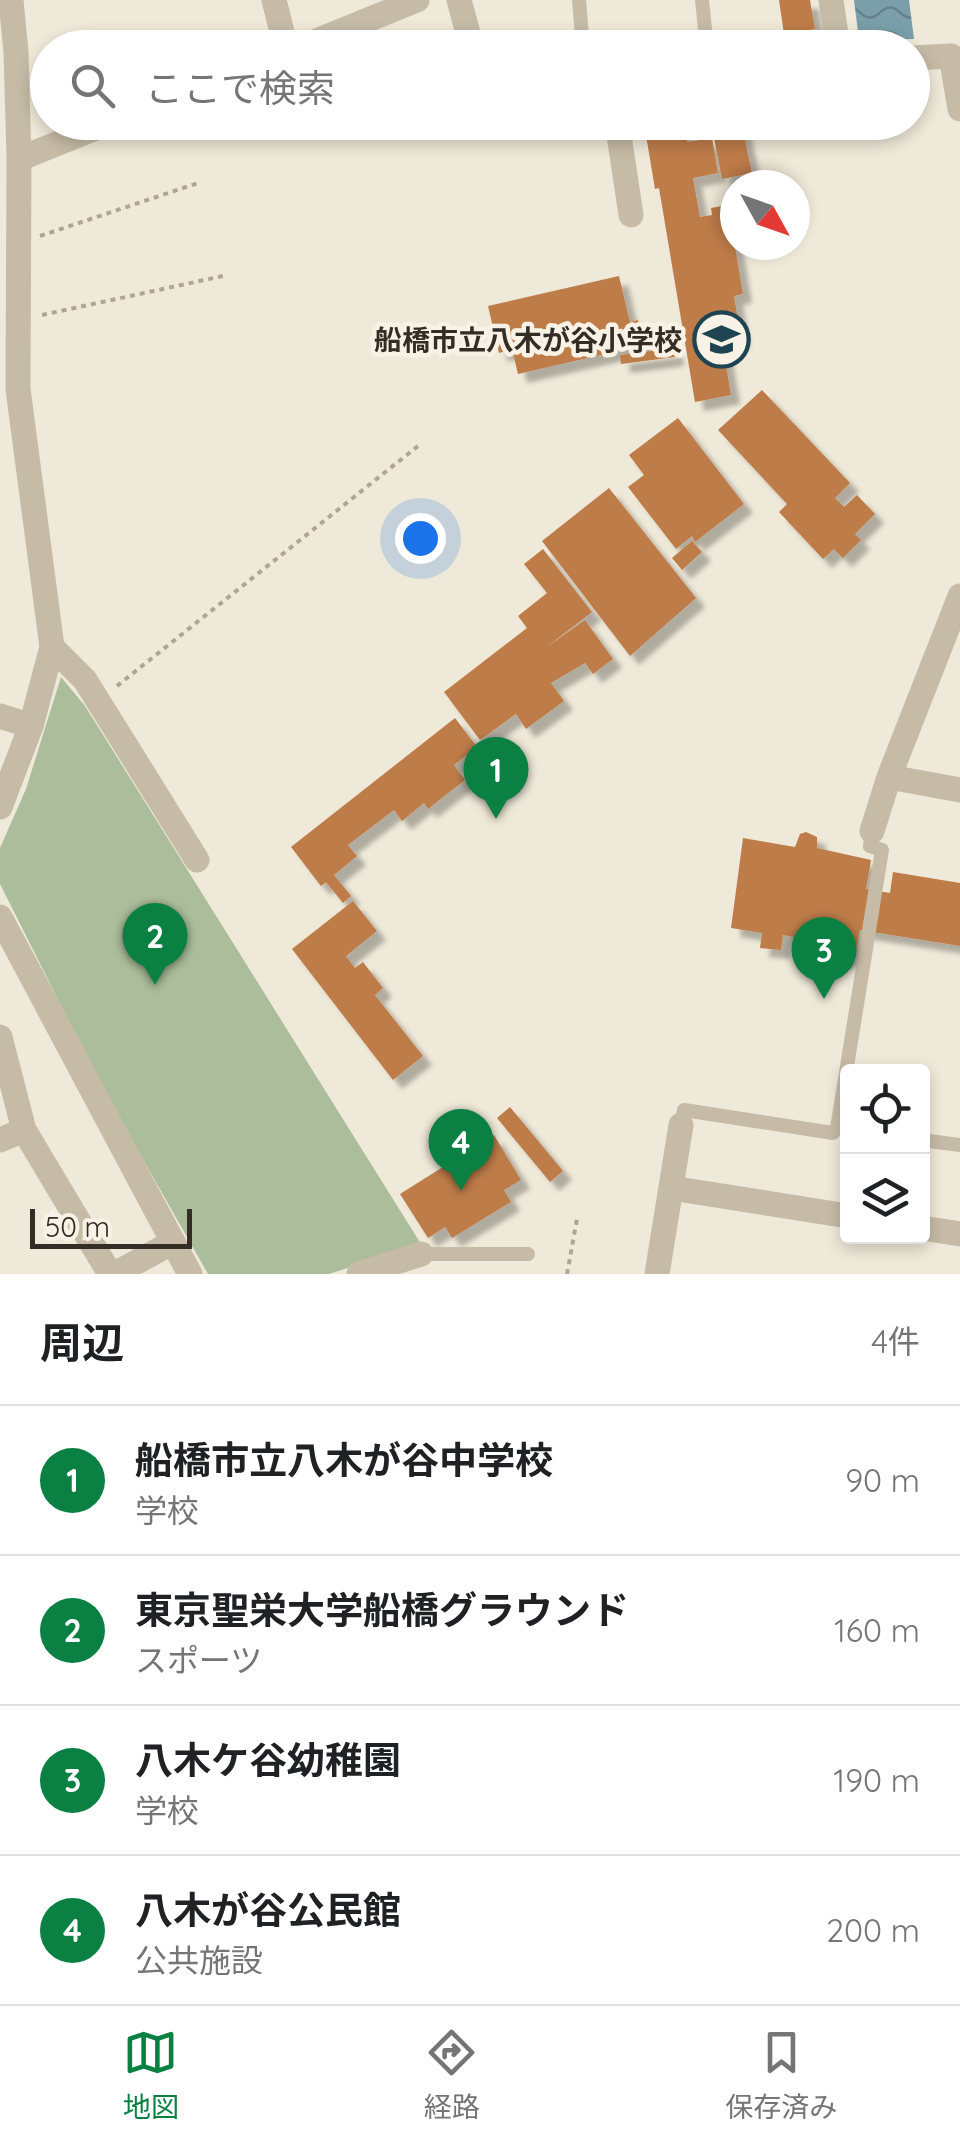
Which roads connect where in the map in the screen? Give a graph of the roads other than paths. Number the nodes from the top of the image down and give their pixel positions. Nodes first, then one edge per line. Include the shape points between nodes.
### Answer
1 (11, 0) edge
2 (274, 0) edge
3 (417, 0) edge
4 (459, 0) edge
5 (578, 0) edge
6 (702, 0) edge
7 (831, 0) edge
8 (376, 8) edge
9 (282, 30) edge
10 (334, 30) edge
11 (467, 30) edge
12 (581, 30) edge
13 (705, 30) edge
14 (835, 30) edge
15 (8, 52) edge
16 (955, 54) edge
17 (930, 56) edge
18 (960, 109) edge
19 (67, 140) edge
20 (620, 140) edge
21 (20, 159) junction
22 (631, 215) dead end
23 (960, 596) edge
24 (52, 647) junction
25 (0, 716) edge
26 (31, 726) junction
27 (890, 777) junction
28 (960, 790) edge
29 (0, 807) edge
30 (872, 831) joint
31 (197, 860) dead end
32 (0, 917) edge
33 (0, 1036) edge
34 (851, 1064) edge
35 (680, 1125) joint
36 (840, 1129) edge
37 (12, 1135) edge
38 (930, 1141) edge
39 (960, 1145) edge
40 (671, 1188) junction
41 (840, 1215) edge
42 (930, 1229) edge
43 (960, 1234) edge
44 (173, 1242) junction
45 (421, 1254) joint
46 (528, 1254) dead end
47 (112, 1274) edge
48 (190, 1274) edge
49 (358, 1274) edge
50 (657, 1274) edge

1 - 15 street
2 - 9 street
3 - 8 street
4 - 11 street
5 - 12 lane
6 - 13 lane
7 - 14 street
8 - 10 street
15 - 21 street
16 - 17 street
16 - 18 street
19 - 21 street
20 - 22 street
21 - 24 street via 18,389
23 - 27 street
24 - 26 street
24 - 31 street via 78,671
25 - 26 street
26 - 29 street
27 - 28 street
27 - 30 street
30 - 34 lane via 870,846 882,850
32 - 44 street
33 - 37 street
35 - 36 lane via 684,1110
35 - 40 street
37 - 47 street
38 - 39 lane
40 - 41 street
40 - 50 street
42 - 43 street
44 - 47 street
44 - 48 street
45 - 46 lane
45 - 49 street

